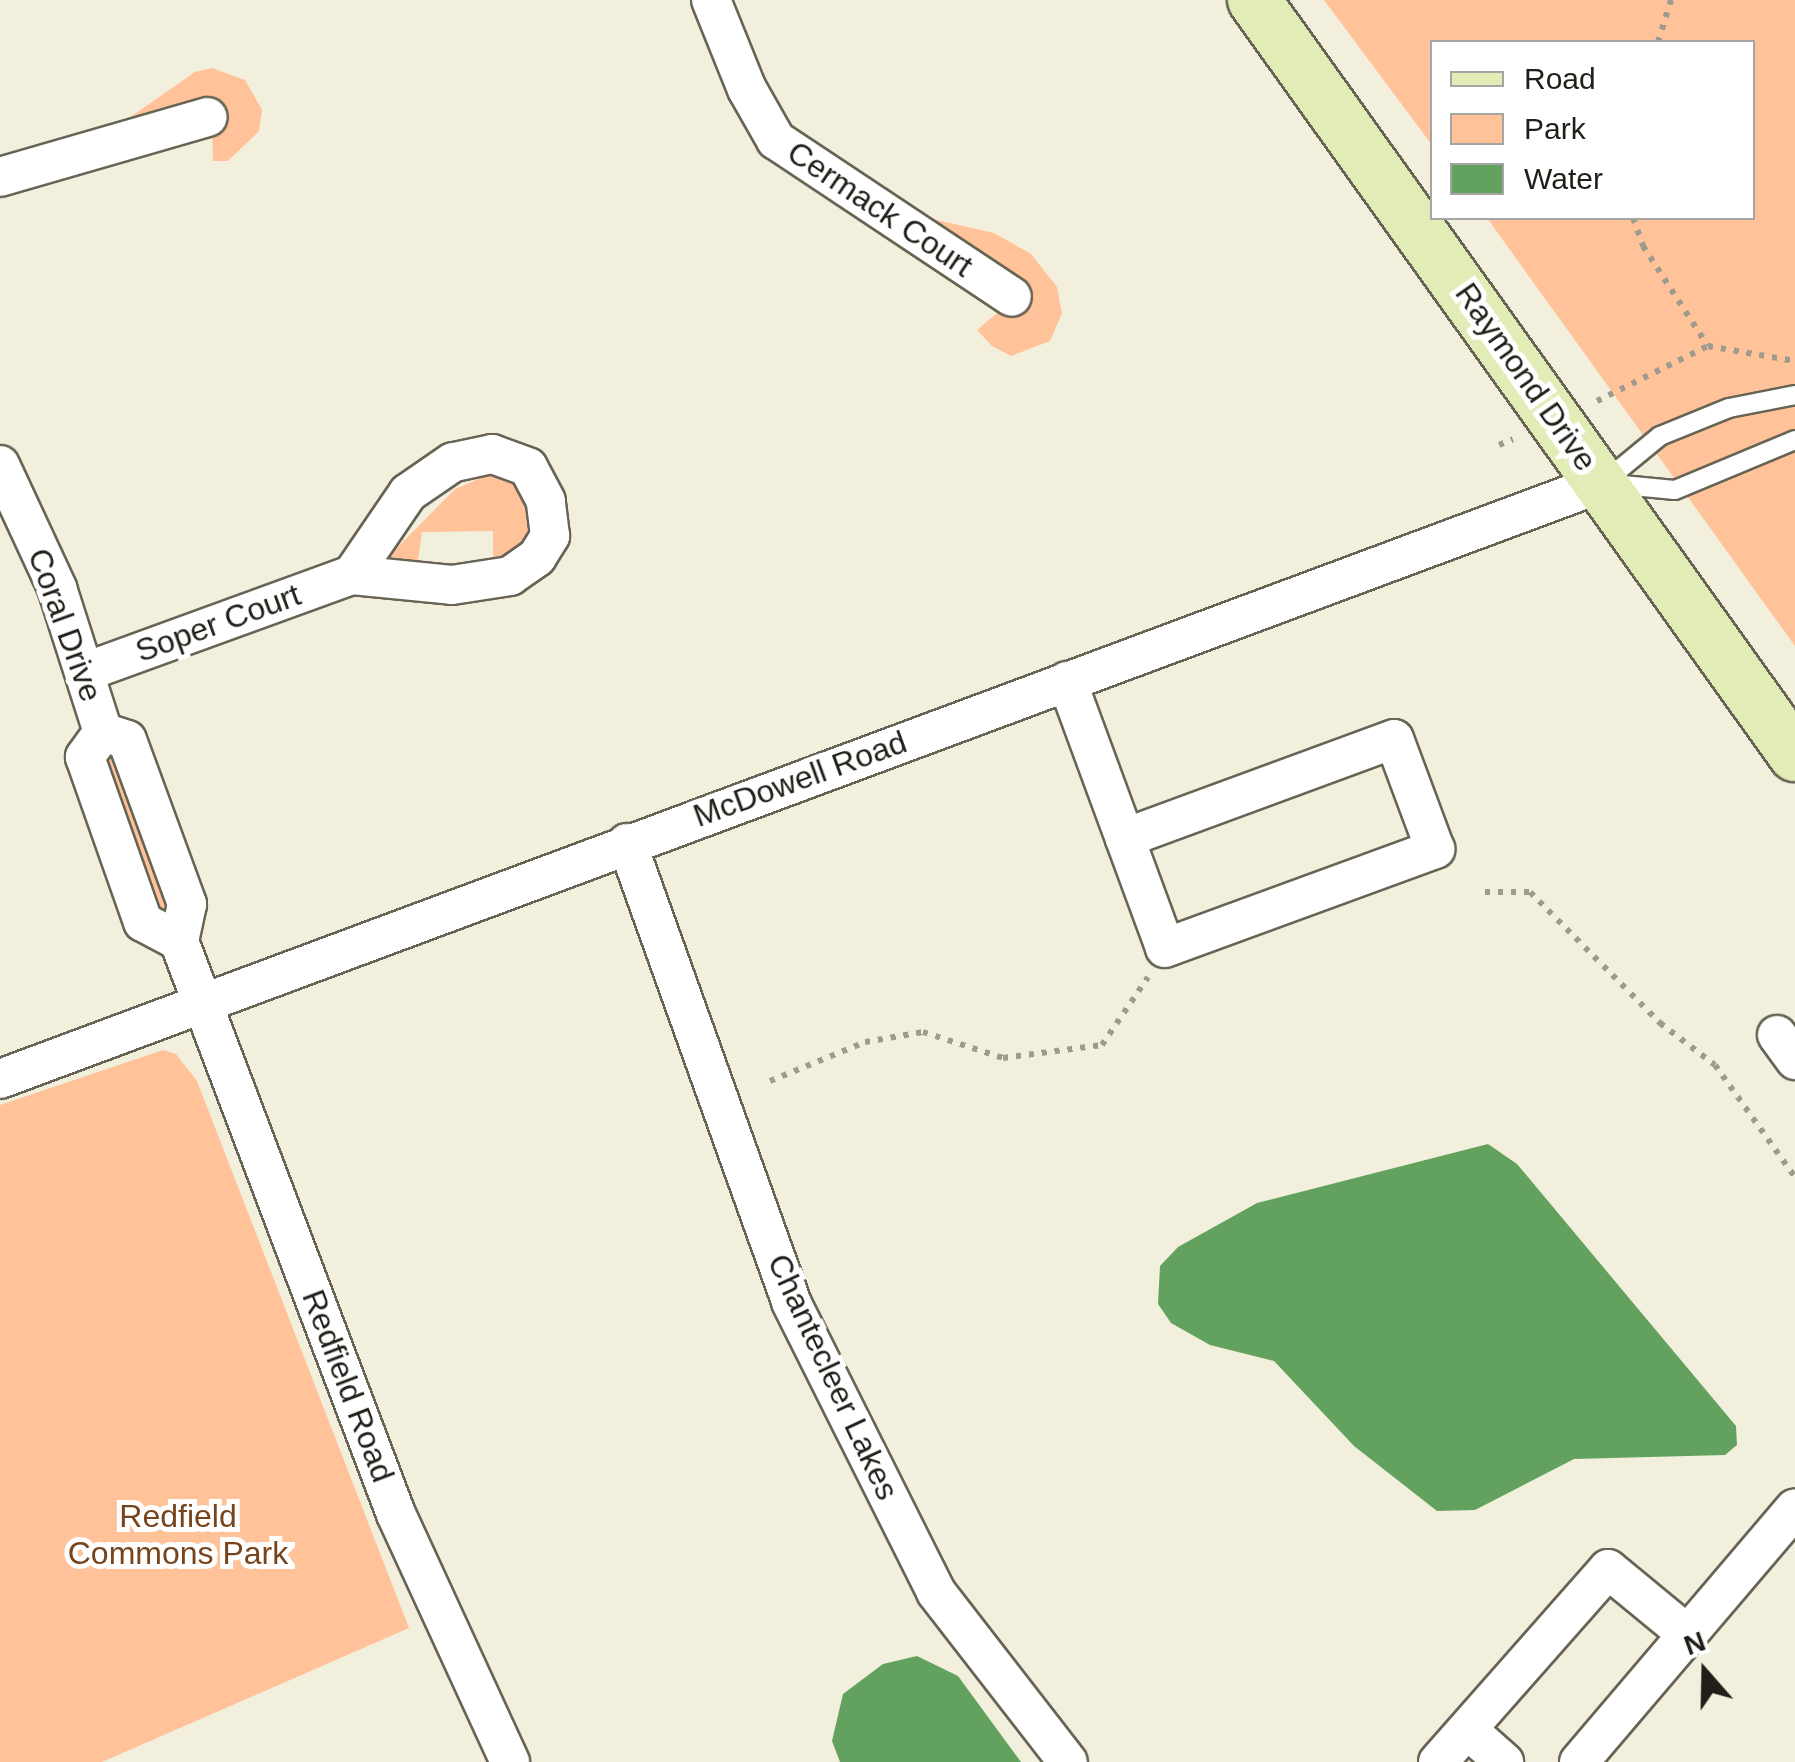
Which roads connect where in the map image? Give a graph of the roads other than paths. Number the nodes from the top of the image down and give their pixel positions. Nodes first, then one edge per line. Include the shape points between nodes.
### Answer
1 (711, 0) edge
2 (1254, 0) edge
3 (208, 117) dead end
4 (0, 177) edge
5 (1012, 297) dead end
6 (1795, 395) edge
7 (1795, 440) edge
8 (0, 465) edge
9 (1602, 483) junction
10 (352, 574) junction
11 (84, 672) junction
12 (1068, 681) junction
13 (1795, 755) edge
14 (1125, 838) junction
15 (627, 843) junction
16 (204, 1003) junction
17 (0, 1079) edge
18 (1795, 1508) edge
19 (1688, 1636) junction
20 (1469, 1731) junction
21 (510, 1762) edge
22 (1068, 1762) edge
23 (1438, 1762) edge
24 (1504, 1762) edge
25 (1579, 1762) edge

1 - 5 street, Cermack Court via 747,90 776,140
2 - 9 street, Raymond Drive
3 - 4 street
6 - 9 lane via 1729,408 1660,436
7 - 9 lane via 1675,490
8 - 11 street, Coral Drive via 57,588
9 - 12 street, McDowell Road
9 - 13 street, Raymond Drive
10 - 10 street, Soper Court via 452,585 510,576 538,557 550,536 546,501 528,468 492,454 453,462 408,493
10 - 11 street, Soper Court
11 - 16 street, Coral Drive via 103,732 127,740 187,904 180,941
12 - 14 street
12 - 15 street, McDowell Road
14 - 14 street via 1394,740 1435,849 1165,948
15 - 16 street, McDowell Road
15 - 22 street, Chantecleer Lakes via 791,1302 936,1592
16 - 17 street, McDowell Road
16 - 21 street, Redfield Road via 396,1514
18 - 19 street
19 - 20 street via 1608,1569
19 - 25 street
20 - 23 street
20 - 24 street

